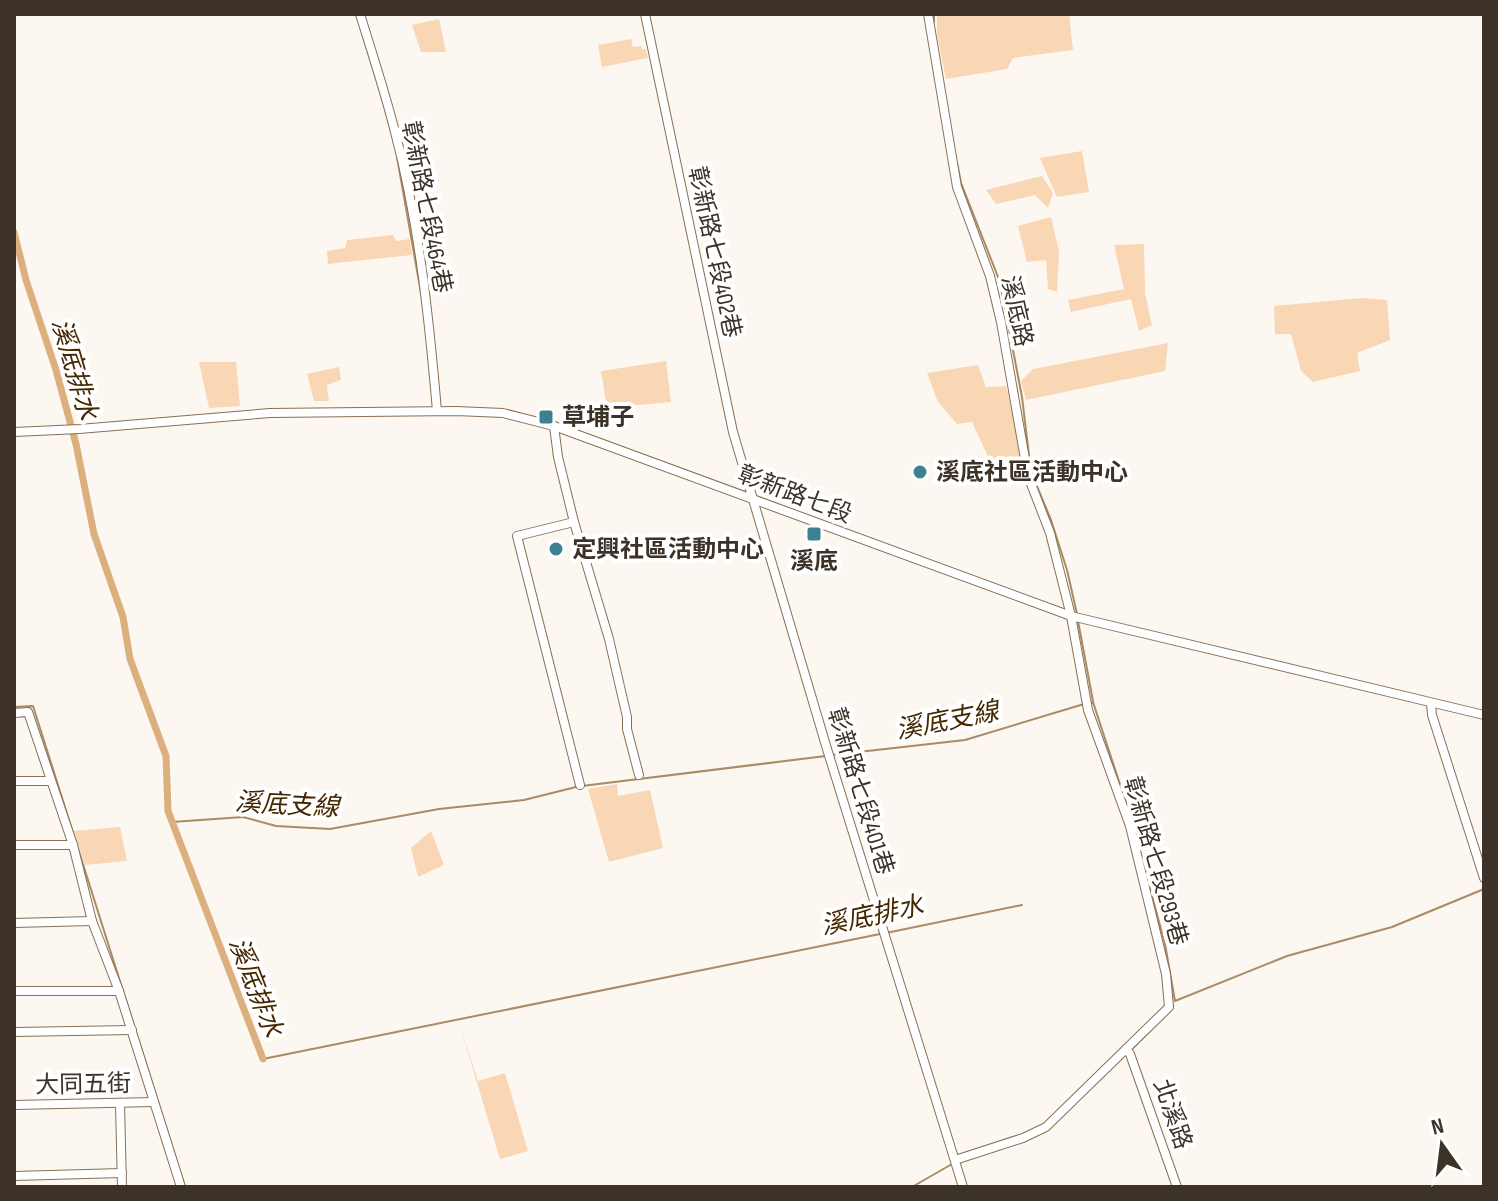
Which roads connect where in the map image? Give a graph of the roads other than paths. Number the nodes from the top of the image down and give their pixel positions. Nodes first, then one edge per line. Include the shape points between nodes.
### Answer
1 (360, 14) edge
2 (645, 14) edge
3 (928, 14) edge
4 (437, 411) junction
5 (554, 426) junction
6 (14, 432) edge
7 (751, 498) junction
8 (574, 522) junction
9 (1071, 616) junction
10 (1431, 703) junction
11 (14, 713) edge
12 (1484, 715) edge
13 (639, 775) dead end
14 (14, 781) edge
15 (51, 781) junction
16 (580, 785) dead end
17 (14, 845) edge
18 (73, 845) junction
19 (1484, 878) edge
20 (92, 921) junction
21 (14, 923) edge
22 (14, 991) edge
23 (119, 991) junction
24 (132, 1030) junction
25 (14, 1032) edge
26 (1128, 1052) junction
27 (154, 1102) junction
28 (120, 1104) junction
29 (14, 1105) edge
30 (955, 1160) junction
31 (122, 1173) junction
32 (14, 1176) edge
33 (122, 1187) edge
34 (181, 1187) edge
35 (963, 1187) edge
36 (1177, 1187) edge

1 - 4 street, 彰新路七段464巷 via 396,133 431,342
2 - 7 street, 彰新路七段402巷 via 723,391
3 - 9 street, 溪底路 via 957,187 990,276 1028,476 1050,533
4 - 5 street, 彰新路七段 via 503,413
4 - 6 street, 彰新路七段 via 270,413
5 - 7 street, 彰新路七段
5 - 8 street
7 - 9 street, 彰新路七段
7 - 30 street, 彰新路七段401巷
8 - 13 street via 609,639
8 - 16 street via 517,536
9 - 10 street, 彰新路七段
9 - 26 street, 彰新路七段293巷 via 1088,710 1130,826 1166,974 1169,1007
10 - 12 street, 彰新路七段
10 - 19 street
11 - 15 street via 28,712
14 - 15 street
15 - 18 street
17 - 18 street
18 - 20 street
20 - 21 street
20 - 23 street
22 - 23 street
23 - 24 street
24 - 25 street
24 - 27 street
26 - 30 street via 1046,1127
26 - 36 street, 北溪路
27 - 28 street, 大同五街
27 - 34 street
28 - 29 street, 大同五街
28 - 31 street
30 - 35 street, 彰新路七段401巷
31 - 32 street
31 - 33 street

